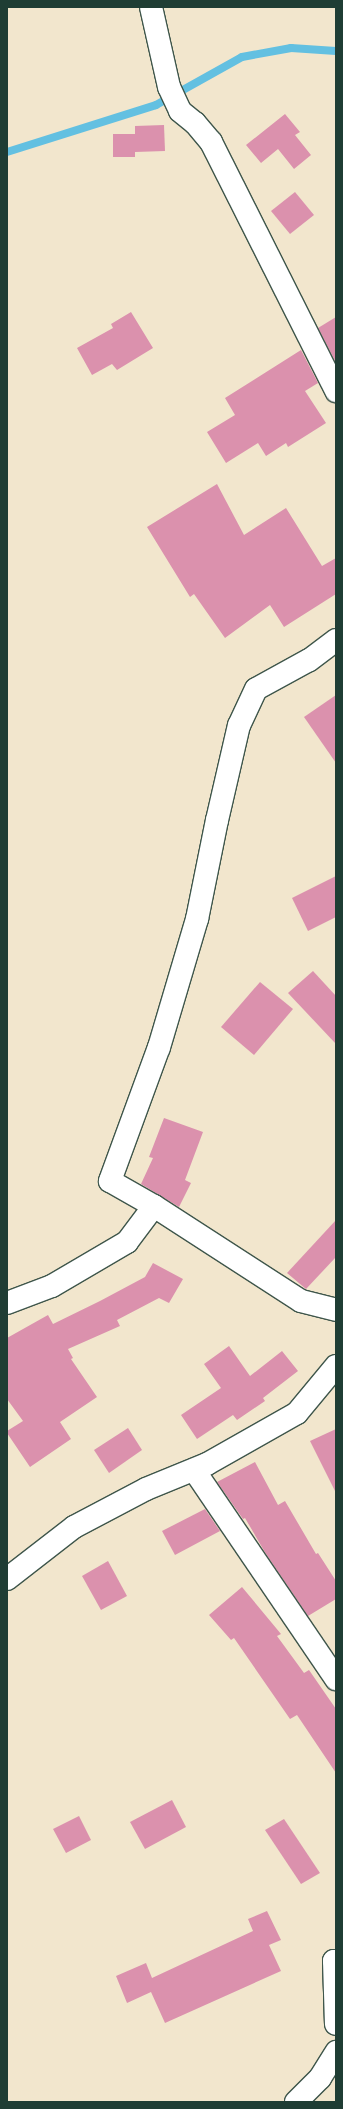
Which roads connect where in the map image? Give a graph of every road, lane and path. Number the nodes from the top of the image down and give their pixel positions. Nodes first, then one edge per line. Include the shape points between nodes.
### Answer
1 (151, 7) edge
2 (336, 391) edge
3 (336, 640) edge
4 (154, 1206) junction
5 (7, 1303) edge
6 (336, 1310) edge
7 (336, 1366) edge
8 (194, 1470) junction
9 (7, 1579) edge
10 (336, 1679) edge
11 (336, 1961) edge
12 (336, 2024) edge
13 (336, 2052) edge
14 (296, 2102) edge

1 - 2 street via 169,87 180,111 195,123 211,142
3 - 4 street via 308,660 256,689 239,725 197,919 160,1047 110,1181
4 - 5 street via 127,1242 52,1286
4 - 6 street via 301,1301
7 - 8 street via 297,1413
8 - 9 street via 146,1489 74,1527
8 - 10 street
11 - 12 street
13 - 14 street via 320,2078

